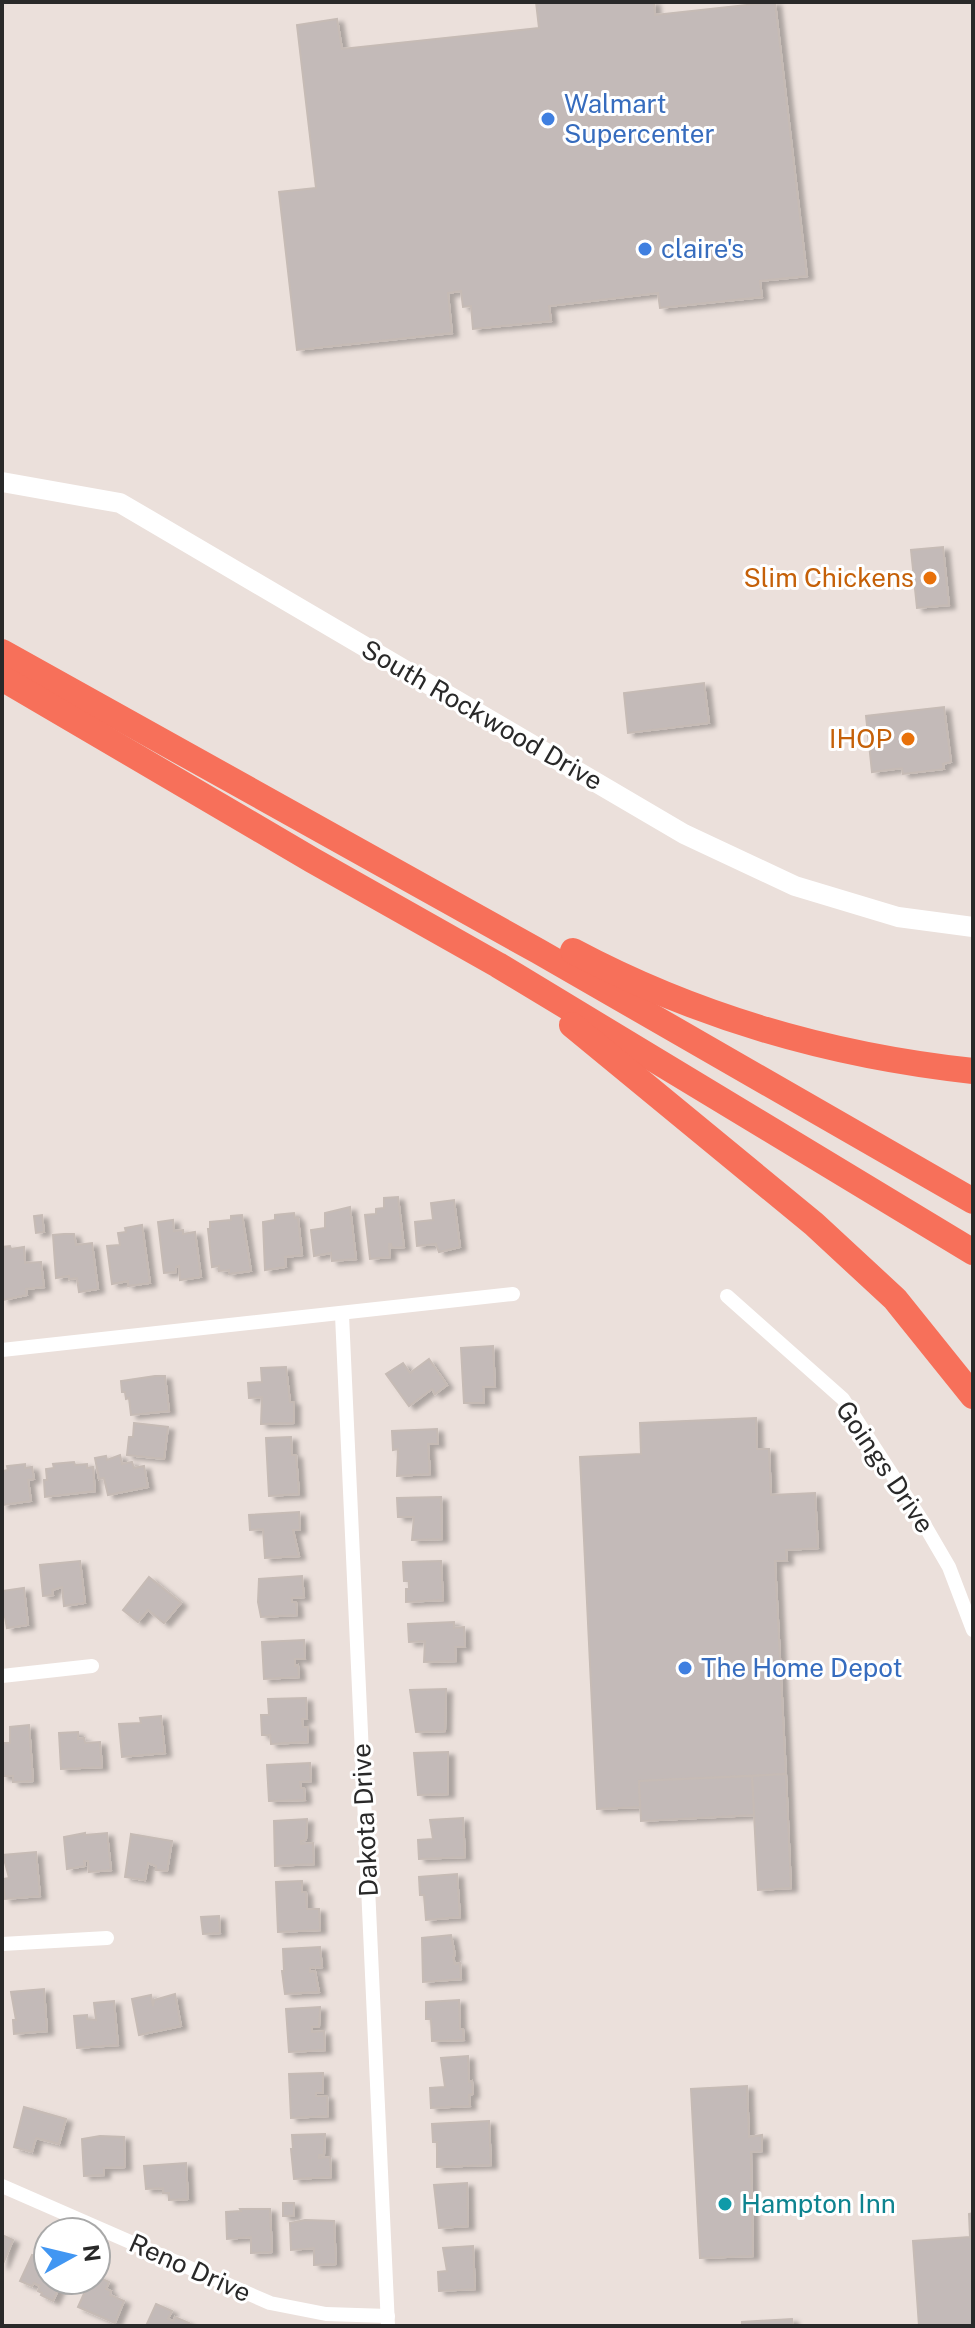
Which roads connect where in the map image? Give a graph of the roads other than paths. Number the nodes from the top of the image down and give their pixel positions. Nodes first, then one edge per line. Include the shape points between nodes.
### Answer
1 (2, 482) edge
2 (2, 652) edge
3 (2, 678) edge
4 (146, 731) junction
5 (973, 927) edge
6 (498, 965) junction
7 (973, 1071) edge
8 (973, 1201) edge
9 (973, 1252) edge
10 (513, 1294) dead end
11 (727, 1296) dead end
12 (342, 1315) junction
13 (2, 1350) edge
14 (973, 1396) edge
15 (973, 1630) edge
16 (92, 1666) dead end
17 (2, 1676) edge
18 (107, 1938) dead end
19 (2, 1944) edge
20 (2, 2186) edge
21 (388, 2321) edge

1 - 5 main road, South Rockwood Drive via 120,503 684,834 808,892 898,917
2 - 4 highway
3 - 6 highway
4 - 7 highway via 206,756 623,978 788,1037 911,1064
4 - 8 highway
6 - 9 highway
6 - 14 highway via 814,1224 895,1299
10 - 12 street
11 - 15 street, Goings Drive via 843,1399 949,1567
12 - 13 street
12 - 21 street, Dakota Drive
16 - 17 street
18 - 19 street
20 - 21 street, Reno Drive via 270,2303

